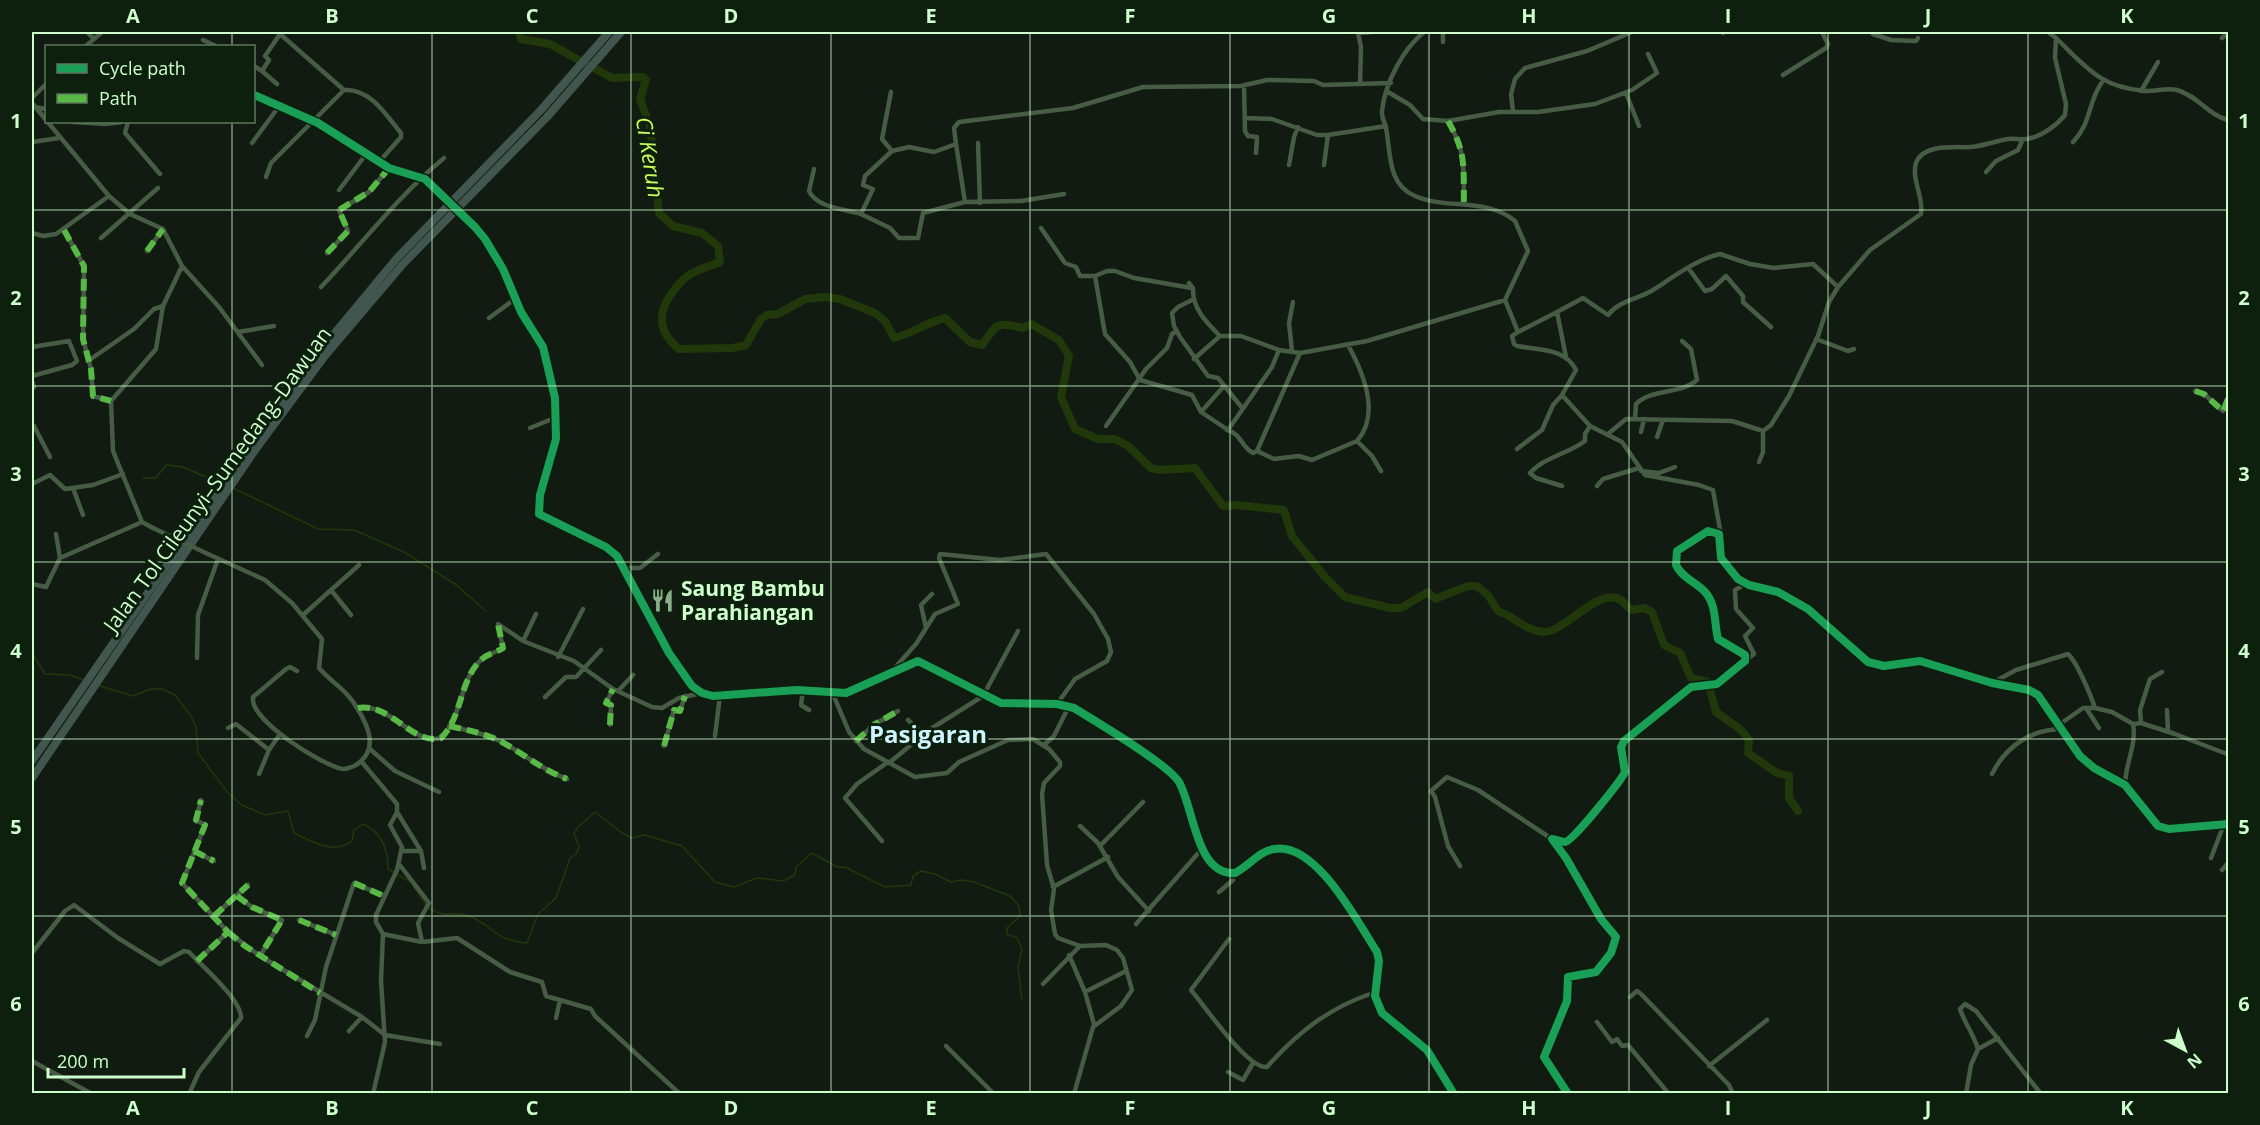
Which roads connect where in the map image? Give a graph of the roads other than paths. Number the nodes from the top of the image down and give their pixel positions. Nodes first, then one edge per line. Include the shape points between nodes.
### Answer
1 (87, 32) edge
2 (102, 32) edge
3 (609, 32) edge
4 (621, 32) edge
5 (1371, 32) edge
6 (1424, 32) edge
7 (1443, 32) edge
8 (1632, 32) edge
9 (1822, 32) edge
10 (2048, 32) edge
11 (1880, 33) edge
12 (2229, 33) edge
13 (1622, 34) edge
14 (1873, 34) dead end
15 (1918, 38) dead end
16 (2056, 38) junction
17 (2222, 38) dead end
18 (94, 39) junction
19 (203, 40) dead end
20 (1443, 42) dead end
21 (87, 45) edge
22 (214, 45) edge
23 (1648, 54) dead end
24 (2158, 62) dead end
25 (255, 67) edge
26 (262, 71) junction
27 (1783, 75) dead end
28 (2102, 82) junction
29 (1391, 83) junction
30 (277, 84) dead end
31 (1360, 84) junction
32 (45, 85) edge
33 (1244, 85) junction
34 (344, 90) junction
35 (2140, 91) junction
36 (891, 92) dead end
37 (1388, 92) junction
38 (1626, 93) junction
39 (255, 95) edge
40 (32, 103) edge
41 (280, 105) junction
42 (1513, 111) junction
43 (544, 114) junction
44 (1247, 118) junction
45 (45, 120) edge
46 (2229, 120) edge
47 (313, 121) junction
48 (1448, 121) junction
49 (47, 123) edge
50 (90, 123) edge
51 (114, 123) edge
52 (128, 123) edge
53 (1386, 126) junction
54 (1639, 126) dead end
55 (1298, 127) junction
56 (1328, 135) junction
57 (59, 138) junction
58 (2022, 141) junction
59 (32, 142) edge
60 (978, 142) dead end
61 (2073, 142) dead end
62 (252, 143) dead end
63 (956, 144) junction
64 (892, 151) junction
65 (367, 153) junction
66 (1256, 153) dead end
67 (444, 158) dead end
68 (379, 162) junction
69 (1289, 165) dead end
70 (1324, 165) dead end
71 (389, 168) junction
72 (814, 169) dead end
73 (1986, 171) dead end
74 (160, 174) dead end
75 (266, 177) dead end
76 (420, 178) junction
77 (158, 188) dead end
78 (339, 190) dead end
79 (1065, 194) dead end
80 (109, 196) junction
81 (965, 202) junction
82 (980, 203) junction
83 (1464, 204) junction
84 (861, 213) junction
85 (130, 214) junction
86 (163, 228) junction
87 (1041, 228) dead end
88 (64, 230) junction
89 (32, 232) edge
90 (101, 238) dead end
91 (147, 251) dead end
92 (327, 253) dead end
93 (182, 266) junction
94 (1689, 269) junction
95 (1095, 276) junction
96 (321, 287) dead end
97 (1838, 287) junction
98 (515, 299) junction
99 (1192, 300) junction
100 (1505, 300) junction
101 (1293, 302) dead end
102 (163, 306) junction
103 (1557, 312) junction
104 (489, 318) dead end
105 (274, 326) dead end
106 (1771, 327) dead end
107 (1177, 331) junction
108 (238, 332) junction
109 (1518, 332) junction
110 (1220, 336) junction
111 (1816, 339) junction
112 (32, 341) edge
113 (1682, 341) dead end
114 (39, 345) junction
115 (1348, 345) junction
116 (32, 347) edge
117 (1854, 349) dead end
118 (1279, 350) junction
119 (1292, 351) junction
120 (1300, 353) junction
121 (1566, 357) junction
122 (1194, 359) junction
123 (88, 361) junction
124 (262, 365) dead end
125 (32, 376) edge
126 (1140, 380) junction
127 (32, 381) edge
128 (1224, 386) junction
129 (34, 387) dead end
130 (2195, 391) dead end
131 (1562, 395) junction
132 (2229, 399) edge
133 (111, 400) junction
134 (1243, 409) junction
135 (1201, 412) junction
136 (557, 417) junction
137 (1635, 419) junction
138 (1644, 419) junction
139 (1663, 420) junction
140 (32, 426) edge
141 (1106, 426) dead end
142 (1590, 426) junction
143 (530, 428) dead end
144 (1227, 430) junction
145 (1763, 431) junction
146 (1641, 432) dead end
147 (1608, 434) junction
148 (1657, 437) dead end
149 (1357, 441) junction
150 (1517, 449) dead end
151 (1257, 451) junction
152 (50, 457) dead end
153 (1759, 462) dead end
154 (1676, 467) dead end
155 (1640, 470) junction
156 (1381, 471) dead end
157 (123, 474) junction
158 (32, 484) edge
159 (1562, 486) dead end
160 (1597, 486) dead end
161 (73, 488) junction
162 (83, 515) dead end
163 (142, 522) junction
164 (56, 534) dead end
165 (1720, 537) junction
166 (658, 554) dead end
167 (60, 558) junction
168 (218, 559) junction
169 (359, 565) dead end
170 (625, 568) junction
171 (1747, 583) junction
172 (32, 584) edge
173 (331, 590) junction
174 (932, 594) dead end
175 (583, 609) dead end
176 (536, 614) dead end
177 (303, 615) junction
178 (351, 615) dead end
179 (131, 621) junction
180 (926, 628) junction
181 (1018, 631) dead end
182 (523, 641) junction
183 (601, 650) dead end
184 (558, 657) junction
185 (197, 658) dead end
186 (1745, 661) junction
187 (585, 669) junction
188 (297, 670) dead end
189 (891, 672) junction
190 (2162, 672) dead end
191 (633, 675) dead end
192 (1992, 683) junction
193 (615, 690) junction
194 (803, 690) junction
195 (702, 693) junction
196 (833, 694) junction
197 (720, 695) junction
198 (685, 696) junction
199 (983, 696) junction
200 (545, 697) dead end
201 (1057, 704) junction
202 (1069, 706) junction
203 (358, 708) junction
204 (2086, 708) junction
205 (2095, 708) junction
206 (809, 710) dead end
207 (2167, 710) dead end
208 (897, 711) dead end
209 (908, 720) dead end
210 (2141, 723) junction
211 (2133, 724) junction
212 (610, 725) dead end
213 (449, 726) junction
214 (2062, 727) junction
215 (228, 728) dead end
216 (2099, 728) dead end
217 (2168, 731) junction
218 (280, 734) junction
219 (923, 734) junction
220 (715, 736) dead end
221 (856, 741) junction
222 (1044, 745) junction
223 (664, 746) dead end
224 (370, 749) junction
225 (269, 750) junction
226 (2227, 754) dead end
227 (32, 760) edge
228 (361, 761) junction
229 (888, 762) junction
230 (260, 774) dead end
231 (1992, 774) dead end
232 (32, 778) edge
233 (567, 779) dead end
234 (2125, 785) junction
235 (439, 792) dead end
236 (201, 800) dead end
237 (1143, 802) dead end
238 (397, 812) junction
239 (2226, 824) edge
240 (1080, 826) dead end
241 (1552, 839) junction
242 (882, 841) dead end
243 (1100, 846) junction
244 (1201, 850) junction
245 (194, 851) junction
246 (401, 851) junction
247 (421, 851) junction
248 (1108, 857) junction
249 (2211, 858) dead end
250 (214, 861) dead end
251 (2229, 863) edge
252 (1460, 866) dead end
253 (398, 867) junction
254 (424, 868) dead end
255 (2222, 870) dead end
256 (1230, 873) junction
257 (248, 885) dead end
258 (1053, 887) junction
259 (1220, 892) dead end
260 (237, 896) junction
261 (384, 896) junction
262 (1149, 911) junction
263 (214, 916) junction
264 (298, 920) dead end
265 (1136, 924) dead end
266 (228, 932) junction
267 (383, 934) junction
268 (336, 935) junction
269 (1229, 939) dead end
270 (422, 942) junction
271 (1080, 946) junction
272 (32, 953) edge
273 (1069, 955) junction
274 (260, 956) junction
275 (197, 961) junction
276 (1126, 971) junction
277 (1043, 984) dead end
278 (1085, 992) junction
279 (320, 993) junction
280 (1375, 996) junction
281 (1630, 997) dead end
282 (560, 1000) junction
283 (362, 1017) junction
284 (556, 1018) dead end
285 (1767, 1020) dead end
286 (1597, 1022) dead end
287 (1094, 1024) junction
288 (349, 1031) dead end
289 (385, 1035) junction
290 (307, 1036) dead end
291 (1998, 1038) junction
292 (440, 1044) dead end
293 (946, 1046) dead end
294 (1978, 1049) junction
295 (32, 1061) edge
296 (1253, 1063) junction
297 (1710, 1066) junction
298 (1228, 1072) dead end
299 (676, 1093) edge
300 (92, 1094) edge
301 (189, 1094) edge
302 (373, 1094) edge
303 (994, 1094) edge
304 (1074, 1094) edge
305 (1454, 1094) edge
306 (1568, 1094) edge
307 (1669, 1094) edge
308 (1732, 1094) edge
309 (1966, 1094) edge
310 (2041, 1094) edge

1 - 18 street
2 - 18 street
3 - 43 highway, Jalan Tol Cileunyi–Sumedang–Dawuan
4 - 43 highway, Jalan Tol Cileunyi–Sumedang–Dawuan
5 - 31 street via 1358,33
6 - 29 street via 1404,54
7 - 20 street
8 - 13 street
9 - 27 street via 1826,48
10 - 16 street
11 - 14 street
11 - 15 street via 1901,41
12 - 17 street
13 - 42 street via 1587,51 1541,62 1517,73 1511,94
16 - 28 street
16 - 58 street via 2055,58 2065,97 2065,115 2048,129
18 - 21 street
19 - 22 street
23 - 38 street via 1657,73
24 - 35 street
25 - 26 street
26 - 30 street
26 - 34 street via 268,60 265,56 280,34
28 - 35 street
28 - 61 street via 2090,104 2087,124
29 - 31 street
29 - 37 street
31 - 33 street via 1267,80
32 - 40 street
33 - 44 street
33 - 63 street via 1143,87 1073,108 972,119 956,124
34 - 47 street
34 - 68 street via 372,100 401,133
35 - 46 street via 2178,91
36 - 64 street via 881,136
37 - 48 street via 1410,105 1423,119
37 - 53 street via 1382,114
38 - 42 street via 1575,108
38 - 54 street
39 - 41 street
40 - 45 street
41 - 47 street
41 - 62 street
42 - 48 street
43 - 179 highway, Jalan Tol Cileunyi–Sumedang–Dawuan via 403,264 324,357
44 - 55 street via 1272,119
44 - 66 street via 1245,131 1248,136 1257,136
47 - 65 street
47 - 75 street via 272,163
48 - 83 street via 1464,156
49 - 57 street
50 - 51 street
52 - 74 street via 125,133
53 - 56 street
53 - 83 street via 1393,174 1403,187 1420,198
55 - 56 street
55 - 69 street
56 - 70 street
57 - 59 street
57 - 80 street
58 - 73 street via 2018,150
58 - 97 street via 1950,146 1921,157 1916,163 1921,214 1870,250
60 - 82 street
63 - 64 street via 934,152 909,147
63 - 81 street
64 - 84 street via 865,176 863,184 873,189
65 - 68 street
65 - 78 street
67 - 76 street
68 - 71 street
71 - 76 street
71 - 92 street via 369,192 339,210 348,231
72 - 84 street via 811,197 821,204
76 - 96 street
76 - 98 street, bridge via 429,182 475,227 503,269
77 - 85 street
79 - 82 street
80 - 85 street
80 - 88 street
81 - 82 street
81 - 84 street via 923,213 918,238 899,238 890,228
83 - 100 street via 1484,206 1513,219 1527,246 1526,258
85 - 86 street
85 - 90 street
86 - 91 street
86 - 93 street
87 - 95 street via 1065,263 1076,267 1080,276
88 - 89 street via 50,236
88 - 123 street via 84,266 83,339
93 - 102 street
93 - 108 street
94 - 97 street via 1720,254 1774,268 1813,264
94 - 103 street via 1623,303 1608,315 1583,298
94 - 106 street via 1705,291 1726,276 1743,296 1743,302
95 - 99 street via 1115,271 1134,278 1191,286
95 - 126 street via 1106,334
97 - 111 street
98 - 104 street
98 - 136 street via 545,353
99 - 107 street via 1172,314
99 - 110 street
100 - 109 street
100 - 115 street
101 - 119 street via 1289,330
102 - 123 street
102 - 133 street via 156,349
103 - 109 street
103 - 121 street
105 - 108 street
107 - 122 street
107 - 126 street
108 - 124 street
109 - 121 street via 1512,336 1514,344
110 - 118 street via 1241,336
110 - 122 street
111 - 117 street via 1848,351
111 - 145 street via 1787,400
112 - 114 street
113 - 137 street via 1691,349 1697,380 1644,398 1636,404
114 - 116 street
114 - 125 street via 69,341 77,361
115 - 120 street
115 - 149 street via 1363,377 1369,403 1366,428
118 - 119 street
118 - 134 street
119 - 120 street
120 - 151 street
121 - 131 street via 1576,369
122 - 128 street via 1208,376 1218,378
123 - 133 street via 93,397
126 - 135 street via 1192,395
126 - 141 street
127 - 129 street
128 - 134 street
128 - 135 street
130 - 132 street via 2223,411
131 - 142 street
131 - 150 street via 1542,430
133 - 157 street via 112,442
134 - 144 street
135 - 144 street
136 - 143 street
136 - 170 street via 556,439 538,514 612,551
137 - 138 street
137 - 147 street via 1621,420
138 - 139 street
138 - 146 street
139 - 145 street via 1732,421
139 - 148 street
140 - 152 street
142 - 147 street
142 - 159 street via 1585,441 1530,473
144 - 151 street via 1239,435 1246,450
145 - 153 street
147 - 155 street via 1627,447
149 - 151 street via 1312,460 1299,456 1274,459
149 - 156 street
154 - 155 street via 1659,473
155 - 160 street via 1603,479
155 - 165 street via 1649,476 1711,489 1721,525
157 - 161 street
157 - 163 street
158 - 161 street via 50,475 60,487
161 - 162 street
163 - 167 street
163 - 168 street, bridge
164 - 167 street
165 - 171 street via 1721,558 1726,568
165 - 186 street via 1708,531 1677,551 1676,565 1706,592 1715,614 1718,639 1745,655
166 - 170 street via 640,568
167 - 172 street via 48,586
168 - 177 street via 269,583
168 - 185 street via 198,615
169 - 173 street
170 - 195 street via 636,596 669,653 692,686
171 - 186 street via 1735,590 1736,609 1753,628 1745,638 1754,654
171 - 192 street via 1778,592 1808,609 1868,662 1884,666 1920,661
173 - 177 street
173 - 178 street
174 - 180 street via 920,609
175 - 184 street
176 - 182 street
177 - 203 street via 322,639 319,668
179 - 227 highway, Jalan Tol Cileunyi–Sumedang–Dawuan
179 - 232 highway, Jalan Tol Cileunyi–Sumedang–Dawuan
180 - 189 street
180 - 201 street via 937,612 955,607 958,602 939,558 942,553 996,560 1048,555 1094,614 1111,652 1107,661 1075,679
181 - 199 street
182 - 184 street
182 - 213 street via 498,624 503,648 483,658 471,674
183 - 187 street
184 - 187 street
186 - 241 street via 1717,684 1691,687 1624,741 1621,747 1625,772 1611,795 1593,811 1574,838 1565,842
187 - 193 street
187 - 200 street via 574,678 566,677
188 - 218 street via 288,667 253,698 263,718
189 - 196 street via 852,691
189 - 199 street via 923,661
190 - 210 street via 2150,679 2140,710
191 - 193 street
192 - 205 street via 2016,670 2068,654 2089,687
192 - 214 street via 2038,695
193 - 198 street via 657,708
193 - 212 street via 606,703 611,705
194 - 196 street
194 - 197 street
194 - 206 street via 800,703
195 - 197 street
195 - 198 street
196 - 221 street
197 - 220 street
198 - 223 street via 680,711 674,710
199 - 201 street via 1006,704
199 - 219 street
201 - 202 street
202 - 222 street via 1054,736
202 - 244 street via 1178,780
203 - 213 street via 381,711 418,734 437,740
203 - 224 street via 371,738
204 - 205 street
204 - 214 street
204 - 216 street
205 - 211 street
207 - 217 street
208 - 221 street
209 - 219 street
210 - 211 street
210 - 217 street
211 - 234 street
213 - 233 street via 501,742 548,772
214 - 231 street via 2018,742
214 - 234 street via 2068,743 2088,764
215 - 225 street via 236,724
217 - 226 street
218 - 225 street
218 - 228 street via 319,760 341,768 351,768
219 - 229 street
221 - 229 street
222 - 229 street via 1029,738 1002,741 947,772 915,777
222 - 258 street via 1061,763 1044,783 1042,794 1047,865
224 - 228 street
224 - 235 street via 395,771
225 - 230 street
228 - 238 street via 397,804
229 - 242 street via 857,784 845,798
234 - 239 street via 2164,829
236 - 245 street via 196,820 205,823
237 - 243 street
238 - 246 street via 390,825
238 - 247 street
239 - 249 street
240 - 243 street
241 - 252 street via 1478,790 1447,777 1431,791 1448,846
241 - 306 street via 1616,937 1611,953 1596,972 1568,977 1567,1001 1544,1057
243 - 248 street
244 - 256 street via 1221,871
244 - 262 street
245 - 250 street
245 - 263 street via 182,884
246 - 247 street
246 - 253 street
247 - 254 street
248 - 258 street
248 - 262 street via 1118,877
251 - 255 street
253 - 261 street
253 - 270 street via 427,907 418,923
256 - 259 street via 1233,880
256 - 280 street via 1276,848 1292,851 1312,863 1332,884 1377,952
257 - 260 street
258 - 271 street via 1055,934
260 - 263 street
260 - 274 street via 282,920
261 - 267 street via 376,915
261 - 268 street via 354,883
262 - 265 street
263 - 266 street
264 - 268 street
266 - 274 street
266 - 275 street
267 - 270 street
267 - 289 street
268 - 279 street
269 - 296 street via 1191,990
270 - 282 street via 457,938 510,972 542,982 546,996
271 - 273 street
271 - 276 street via 1106,945 1117,950
272 - 275 street via 74,904 160,964 184,951
273 - 277 street
273 - 278 street
274 - 279 street
275 - 301 street via 242,1012 205,1063
276 - 278 street
276 - 287 street via 1132,990 1128,998
278 - 287 street
279 - 283 street
279 - 290 street via 315,1020
280 - 296 street via 1353,1000 1317,1019 1267,1067
280 - 305 street via 1382,1013 1432,1056
281 - 297 street via 1636,991 1641,994
282 - 284 street
282 - 299 street via 591,1009
283 - 288 street
283 - 289 street
285 - 297 street
286 - 307 street via 1612,1042 1617,1039 1622,1046 1628,1045
287 - 304 street
289 - 292 street
289 - 302 street
291 - 294 street
291 - 294 street via 1976,1011 1965,1004 1961,1013
291 - 310 street
293 - 303 street
294 - 309 street
295 - 300 street
296 - 298 street via 1243,1080
297 - 308 street via 1731,1087

